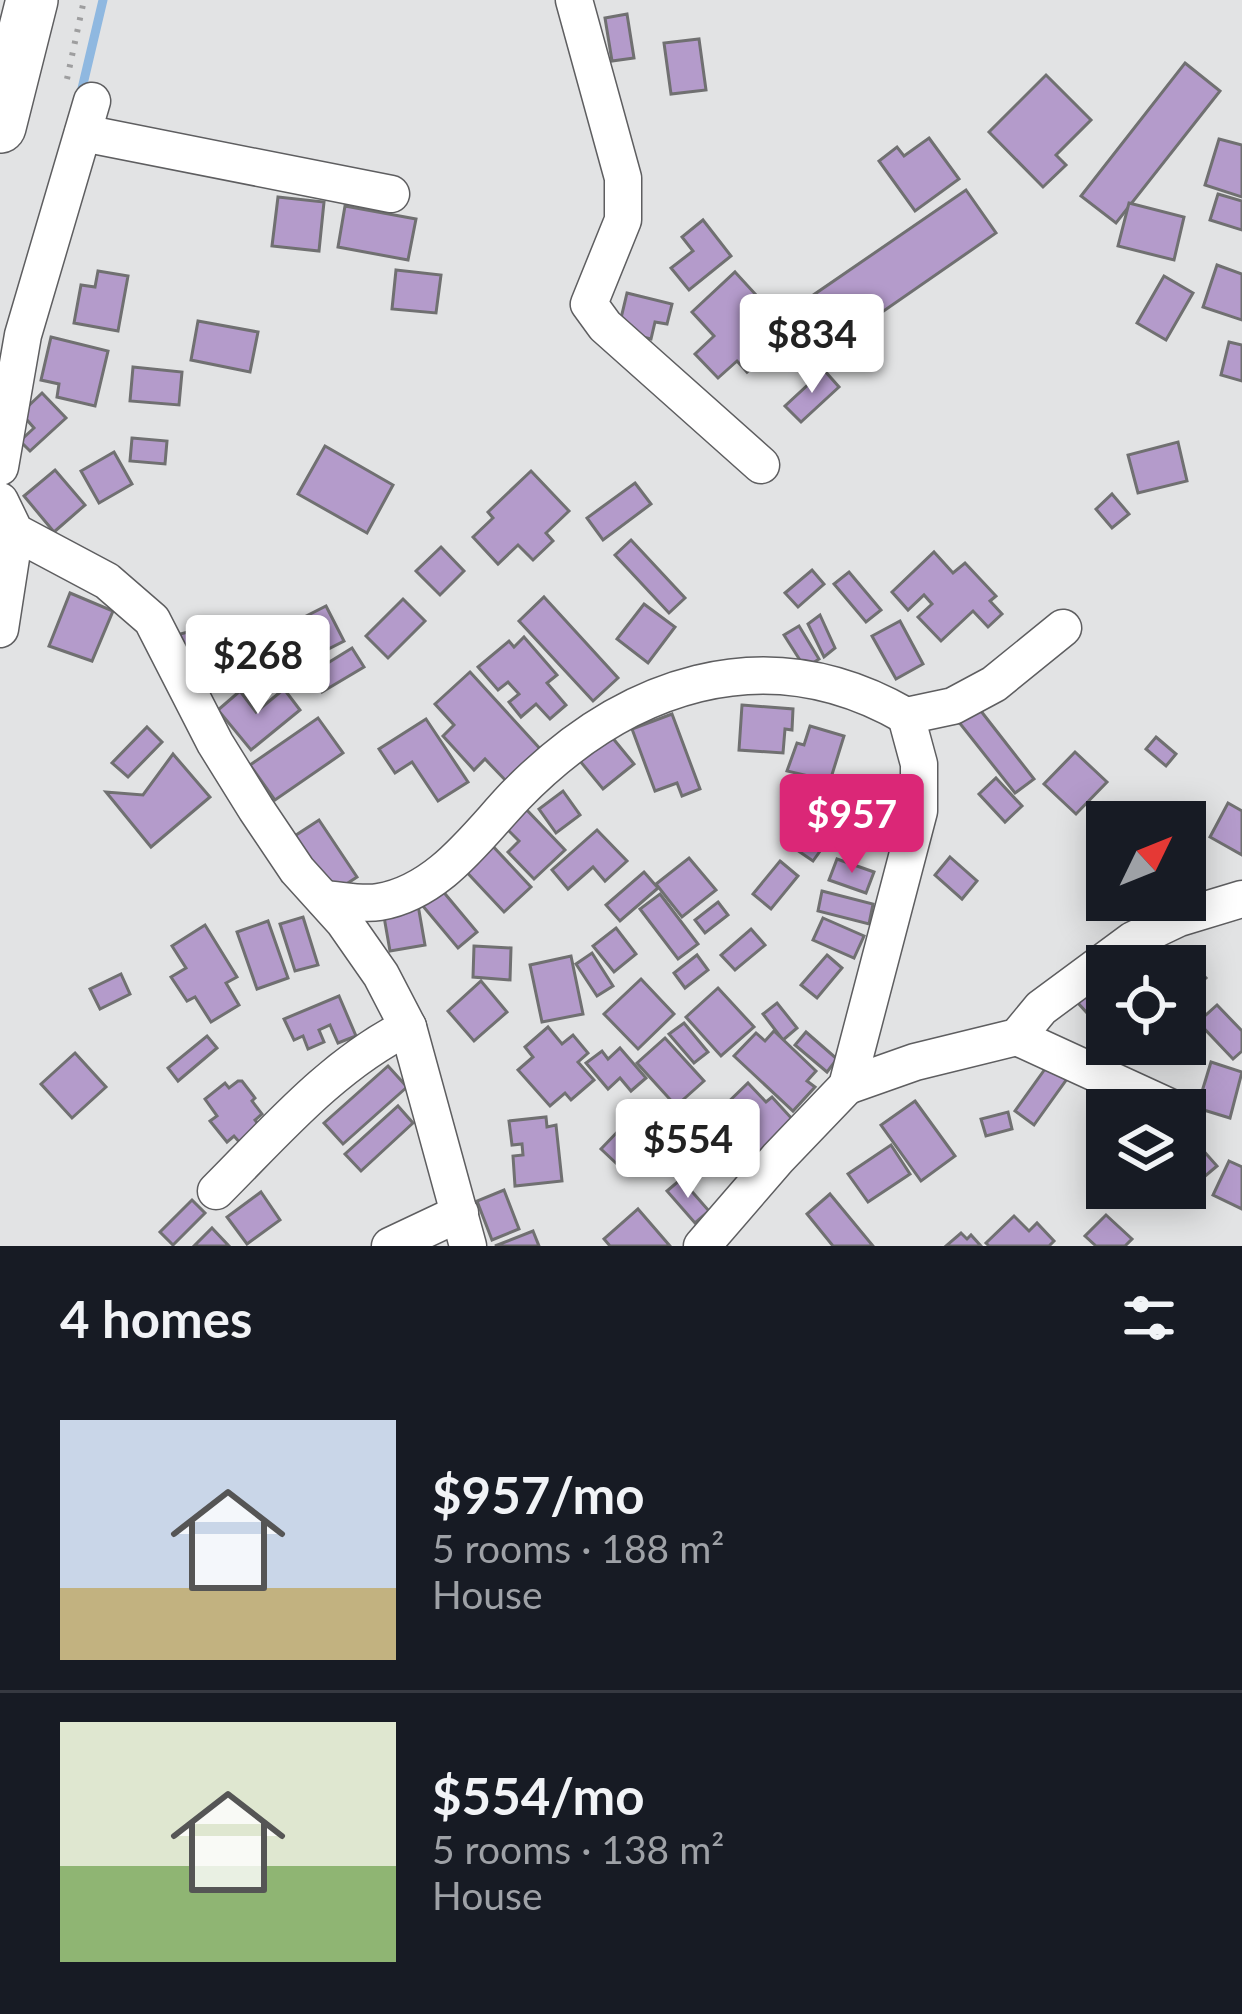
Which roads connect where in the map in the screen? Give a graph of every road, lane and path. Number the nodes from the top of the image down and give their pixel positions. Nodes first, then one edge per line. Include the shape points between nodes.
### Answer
1 (32, 0) edge
2 (574, 0) edge
3 (0, 127) edge
4 (391, 194) dead end
5 (761, 465) dead end
6 (0, 467) edge
7 (8, 517) edge
8 (0, 628) edge
9 (1063, 628) dead end
10 (905, 716) junction
11 (324, 899) junction
12 (1242, 899) edge
13 (408, 1027) junction
14 (1017, 1036) junction
15 (847, 1086) junction
16 (1132, 1089) edge
17 (216, 1190) dead end
18 (464, 1230) edge
19 (389, 1246) edge
20 (702, 1246) edge

1 - 3 highway
2 - 5 street via 623,178 623,220 589,304
4 - 6 street via 87,117 23,335
7 - 8 street
7 - 11 street via 152,620 214,743
9 - 10 street via 994,684 953,706
10 - 11 street via 818,679 744,674 671,693 618,712 572,744 423,885 379,902
10 - 15 street via 919,764 919,812
11 - 13 street
12 - 14 street via 1133,940 1040,1008
13 - 17 street via 318,1090
13 - 18 street
14 - 15 street
14 - 16 street
15 - 20 street
18 - 19 street

